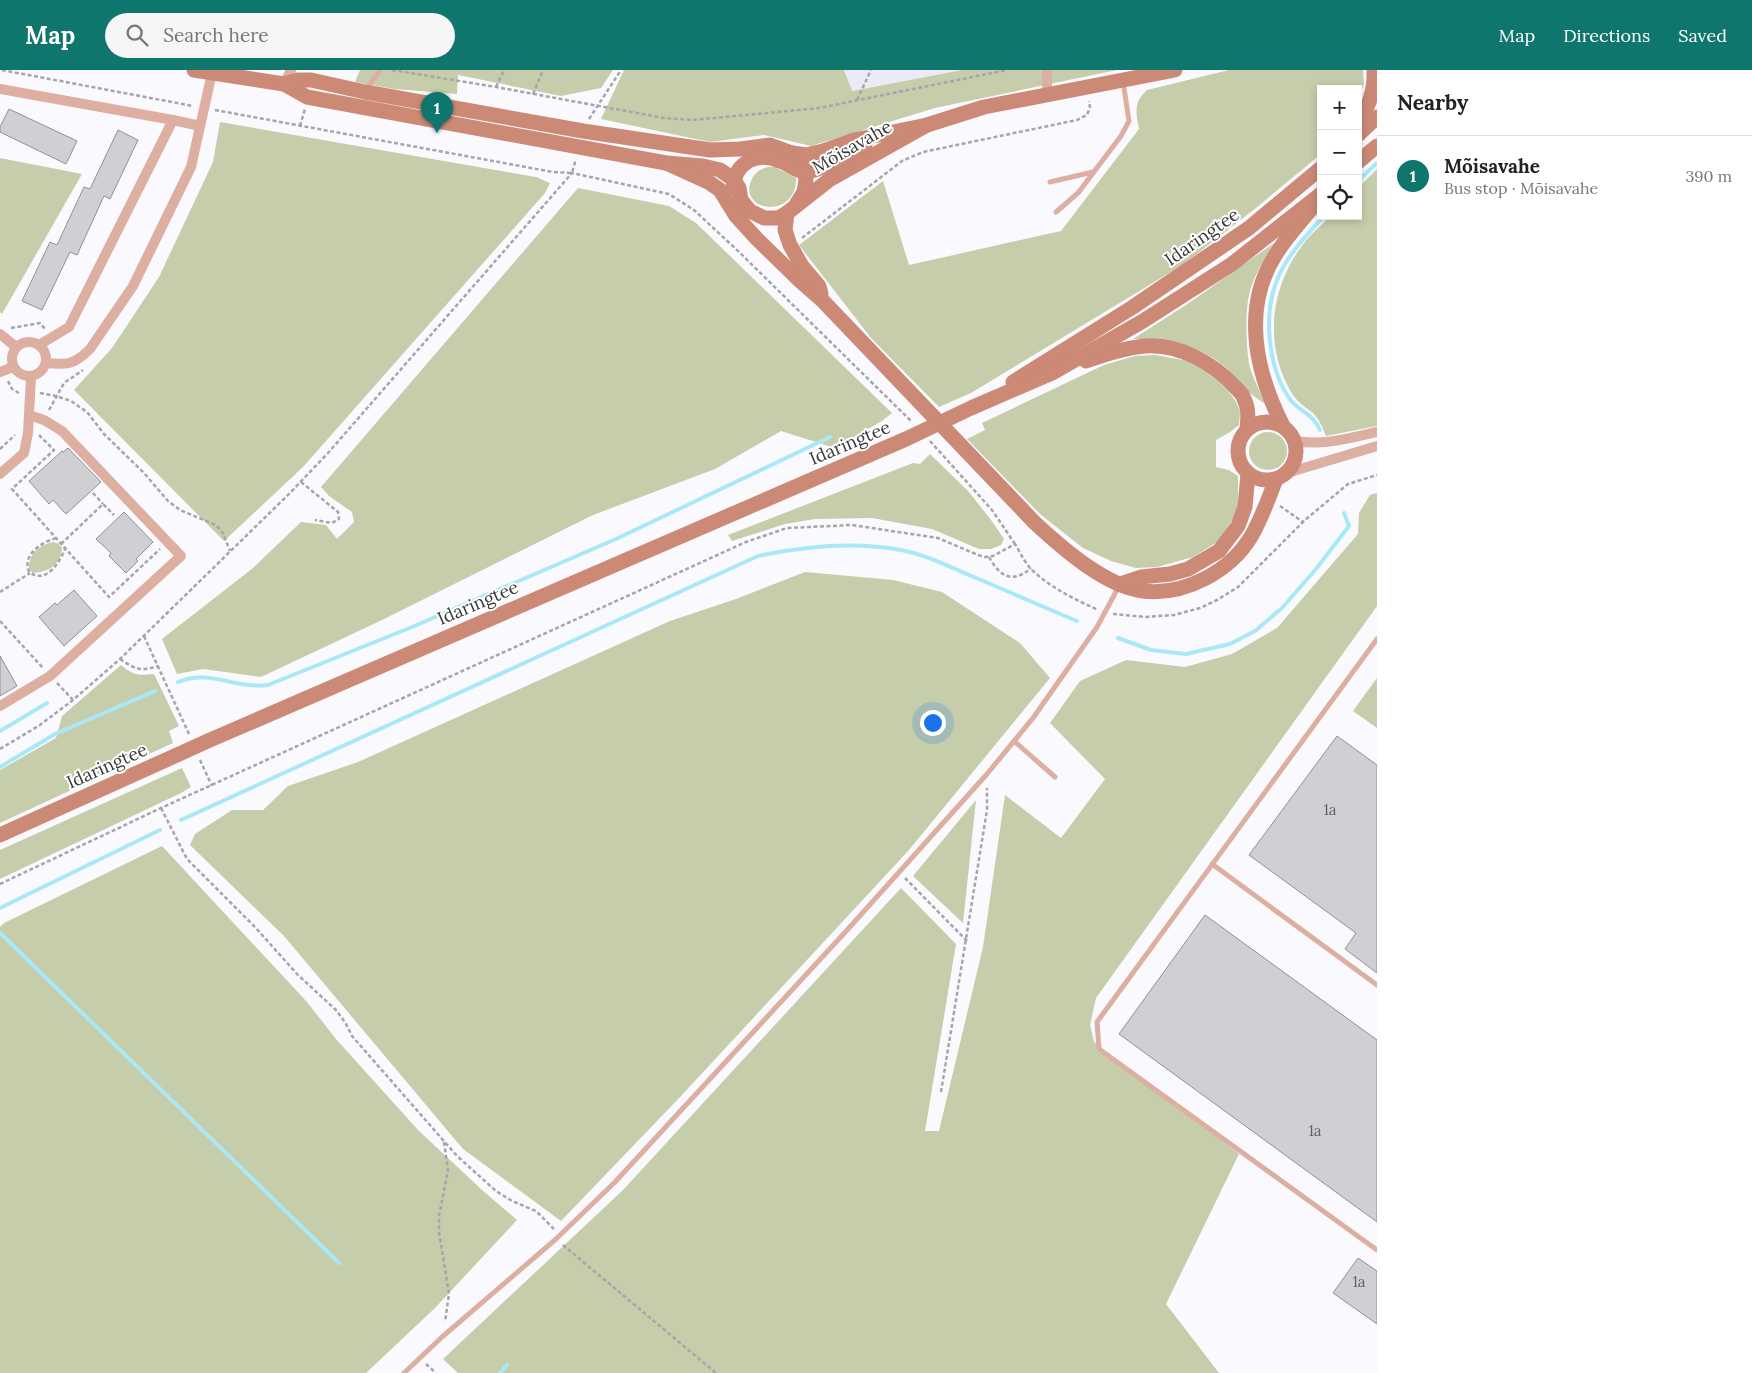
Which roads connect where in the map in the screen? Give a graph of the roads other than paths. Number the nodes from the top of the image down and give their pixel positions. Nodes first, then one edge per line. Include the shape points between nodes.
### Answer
1 (194, 70) edge
2 (291, 70) edge
3 (380, 70) edge
4 (1047, 70) edge
5 (1175, 70) edge
6 (1374, 70) edge
7 (212, 73) junction
8 (1123, 80) junction
9 (284, 84) junction
10 (0, 89) edge
11 (364, 92) junction
12 (1047, 96) junction
13 (360, 107) junction
14 (1362, 117) edge
15 (1377, 117) edge
16 (173, 120) junction
17 (200, 126) junction
18 (927, 126) junction
19 (1362, 131) edge
20 (883, 134) junction
21 (1377, 146) edge
22 (792, 153) junction
23 (1362, 159) edge
24 (666, 163) junction
25 (1317, 171) edge
26 (805, 172) junction
27 (1094, 172) junction
28 (733, 179) junction
29 (1050, 182) dead end
30 (1317, 198) edge
31 (1317, 200) edge
32 (731, 205) junction
33 (792, 208) junction
34 (1056, 212) dead end
35 (822, 300) junction
36 (0, 334) edge
37 (40, 345) junction
38 (16, 347) junction
39 (46, 363) junction
40 (13, 367) junction
41 (1, 371) edge
42 (1054, 372) junction
43 (31, 377) junction
44 (971, 408) junction
45 (29, 415) junction
46 (1284, 426) junction
47 (1247, 429) junction
48 (1377, 432) edge
49 (1295, 441) junction
50 (1377, 446) edge
51 (0, 474) edge
52 (1248, 474) junction
53 (1281, 476) junction
54 (1120, 584) junction
55 (1377, 639) edge
56 (0, 706) edge
57 (1014, 741) junction
58 (1054, 777) dead end
59 (0, 835) edge
60 (1212, 864) junction
61 (1377, 985) edge
62 (1377, 1250) edge
63 (404, 1373) edge

1 - 7 street, Mõisavahe
2 - 9 street
3 - 11 lane
4 - 12 street
5 - 8 street, Mõisavahe
6 - 14 street via 1375,83
7 - 9 street, Mõisavahe
7 - 17 street
8 - 12 street, Mõisavahe
8 - 27 lane via 1129,121
9 - 11 street, Mõisavahe via 312,80
9 - 13 street, Mõisavahe via 307,96
10 - 16 street
11 - 13 lane
11 - 22 street, Mõisavahe via 642,141 710,150 770,145
12 - 18 street, Mõisavahe via 984,107
13 - 24 street, Mõisavahe
15 - 19 street
16 - 17 street
16 - 37 street via 69,327
17 - 39 street via 191,166 133,286 90,349 64,365
18 - 20 street, Mõisavahe
18 - 33 street, Mõisavahe via 829,180
20 - 22 street, Mõisavahe via 806,155
20 - 26 street, Mõisavahe via 817,169
21 - 23 street
22 - 26 street, Mõisavahe
24 - 28 street, Mõisavahe via 720,170
24 - 32 street via 710,183
25 - 44 street, Idaringtee via 1249,228 1133,307
26 - 28 street, Mõisavahe via 765,157 750,159 739,168
26 - 33 street, Mõisavahe via 804,192
27 - 29 lane
27 - 34 lane via 1078,193
28 - 32 street
28 - 33 street, Mõisavahe via 741,200 750,211 764,218 778,218
30 - 42 street, Idaringtee via 1232,264 1143,321
31 - 46 street via 1266,272 1255,316 1257,353 1274,409
32 - 35 street via 736,216 757,239
33 - 35 street via 785,230 802,266 818,286
35 - 54 street via 1035,523 1069,554
36 - 38 street
37 - 38 street via 30,342
37 - 39 street
38 - 40 street
39 - 43 street via 41,372
40 - 41 street
40 - 43 street via 21,375
42 - 44 street, Idaringtee
42 - 47 street via 1103,355 1146,346 1183,352 1216,369 1244,398
43 - 45 street
44 - 59 street, Idaringtee
45 - 51 street via 24,453
45 - 56 street via 62,431 181,556 50,676
46 - 47 street via 1265,421
46 - 49 street
47 - 52 street via 1241,437 1238,452
48 - 49 street via 1321,443
49 - 53 street via 1295,460
50 - 53 street
52 - 53 street via 1266,480
52 - 54 street via 1245,506 1238,526 1219,551 1188,569
53 - 54 street via 1251,537 1216,572 1193,585 1165,591 1142,591
54 - 57 lane via 1097,627
55 - 60 lane
57 - 58 lane
57 - 63 lane via 900,872 616,1182
60 - 61 lane
60 - 62 lane via 1097,1022 1099,1049

